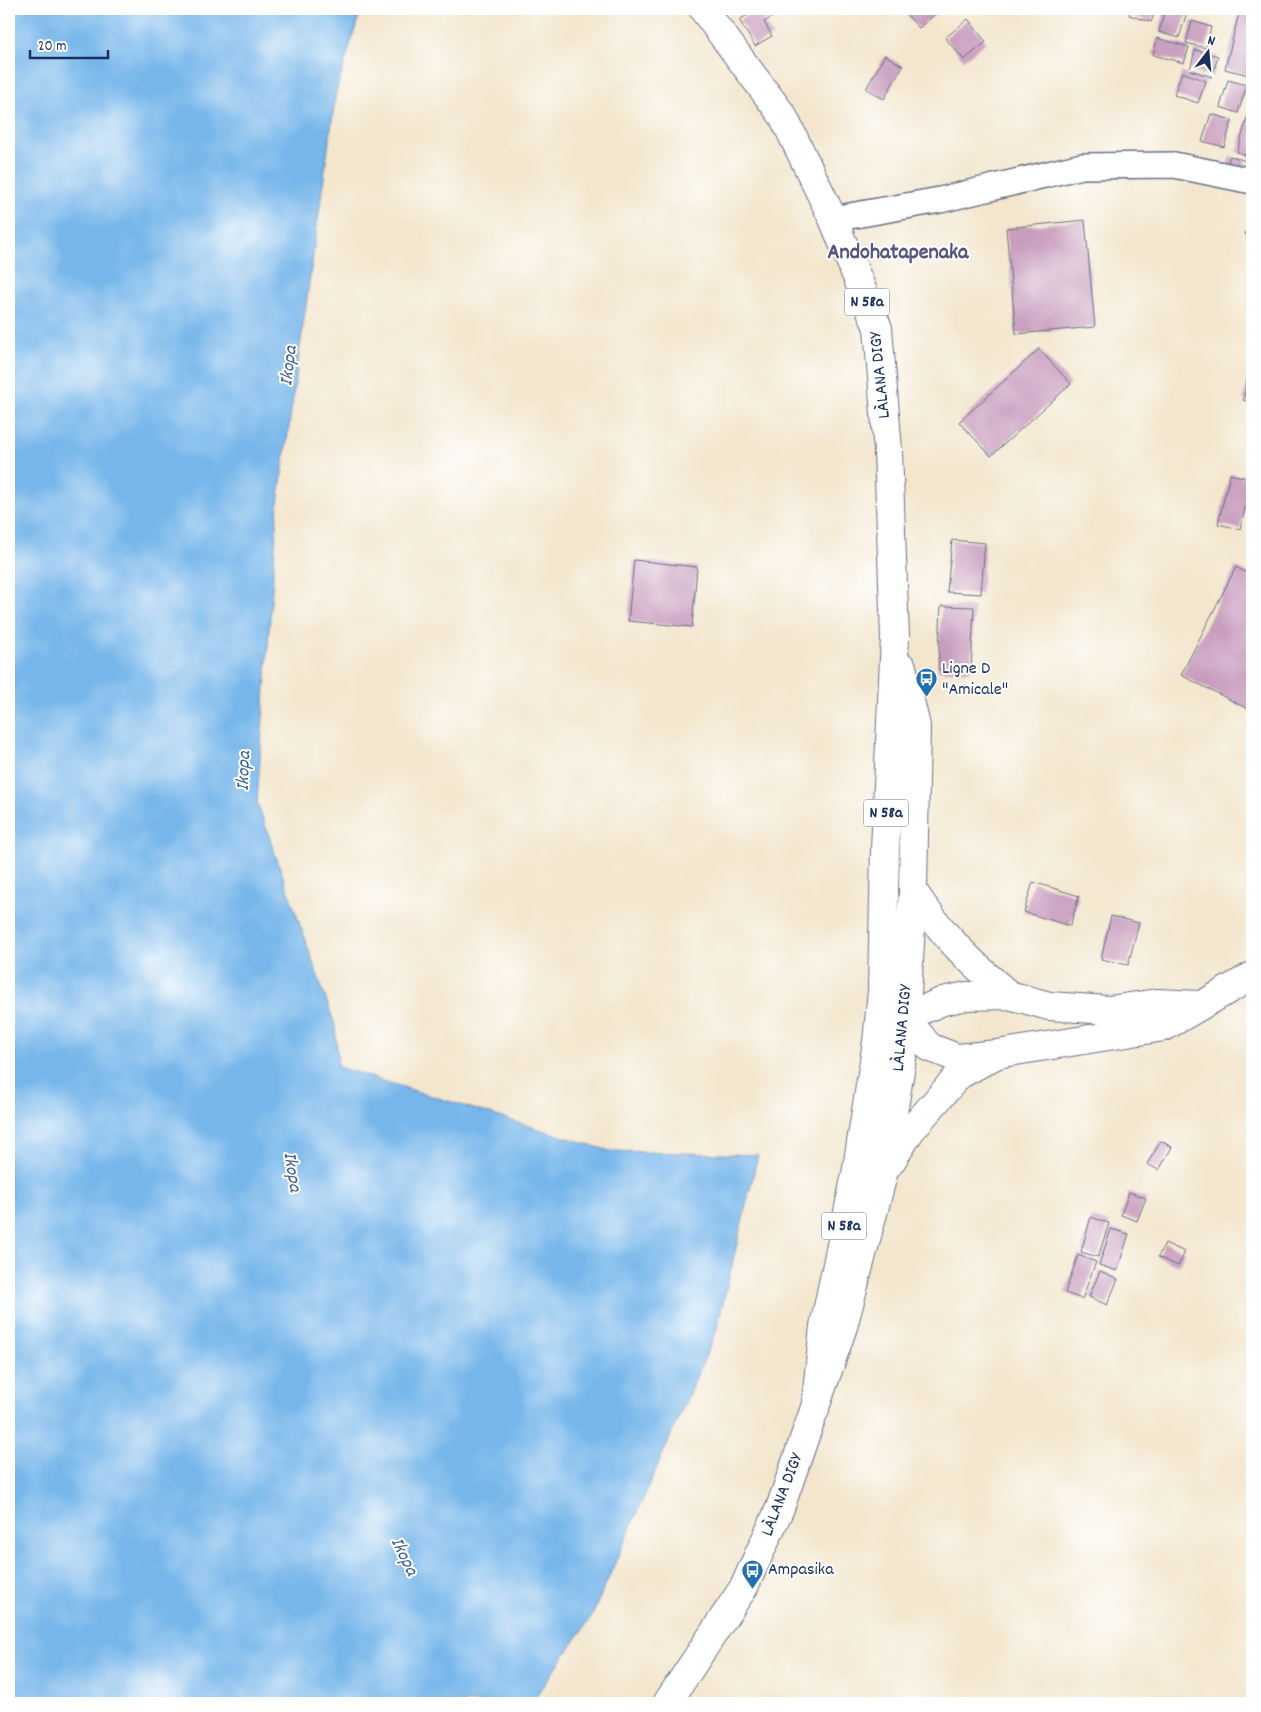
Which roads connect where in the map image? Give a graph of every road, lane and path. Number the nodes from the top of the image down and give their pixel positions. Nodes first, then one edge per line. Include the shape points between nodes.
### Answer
1 (703, 9) edge
2 (1252, 181) edge
3 (833, 218) junction
4 (895, 637) junction
5 (913, 891) junction
6 (1252, 976) edge
7 (882, 990) junction
8 (1010, 995) junction
9 (1200, 1005) junction
10 (906, 1017) junction
11 (877, 1042) junction
12 (998, 1054) junction
13 (883, 1175) junction
14 (815, 1410) junction
15 (667, 1703) edge

1 - 3 main road, LÀLANA DIGY / N 58a via 783,116
2 - 3 street via 1174,165 1082,166 940,200
3 - 4 main road, LÀLANA DIGY / N 58a via 878,328 888,451
4 - 5 main road, LÀLANA DIGY / N 58a via 916,726
4 - 7 main road, LÀLANA DIGY / N 58a
5 - 8 main road via 935,925 954,946
5 - 10 main road, LÀLANA DIGY / N 58a
6 - 9 main road
7 - 10 main road
7 - 11 main road, LÀLANA DIGY / N 58a
8 - 9 main road via 1049,1006 1109,1010 1157,1003
8 - 10 main road via 967,996 943,1001
9 - 12 main road via 1164,1027
10 - 11 main road
10 - 12 main road via 929,1047 957,1058
10 - 13 main road, LÀLANA DIGY / N 58a
11 - 14 main road, LÀLANA DIGY / N 58a via 856,1174 824,1326
12 - 13 main road via 959,1075 937,1098 910,1130
13 - 14 main road, LÀLANA DIGY / N 58a via 844,1327
14 - 15 main road, LÀLANA DIGY / N 58a via 780,1508 744,1587

